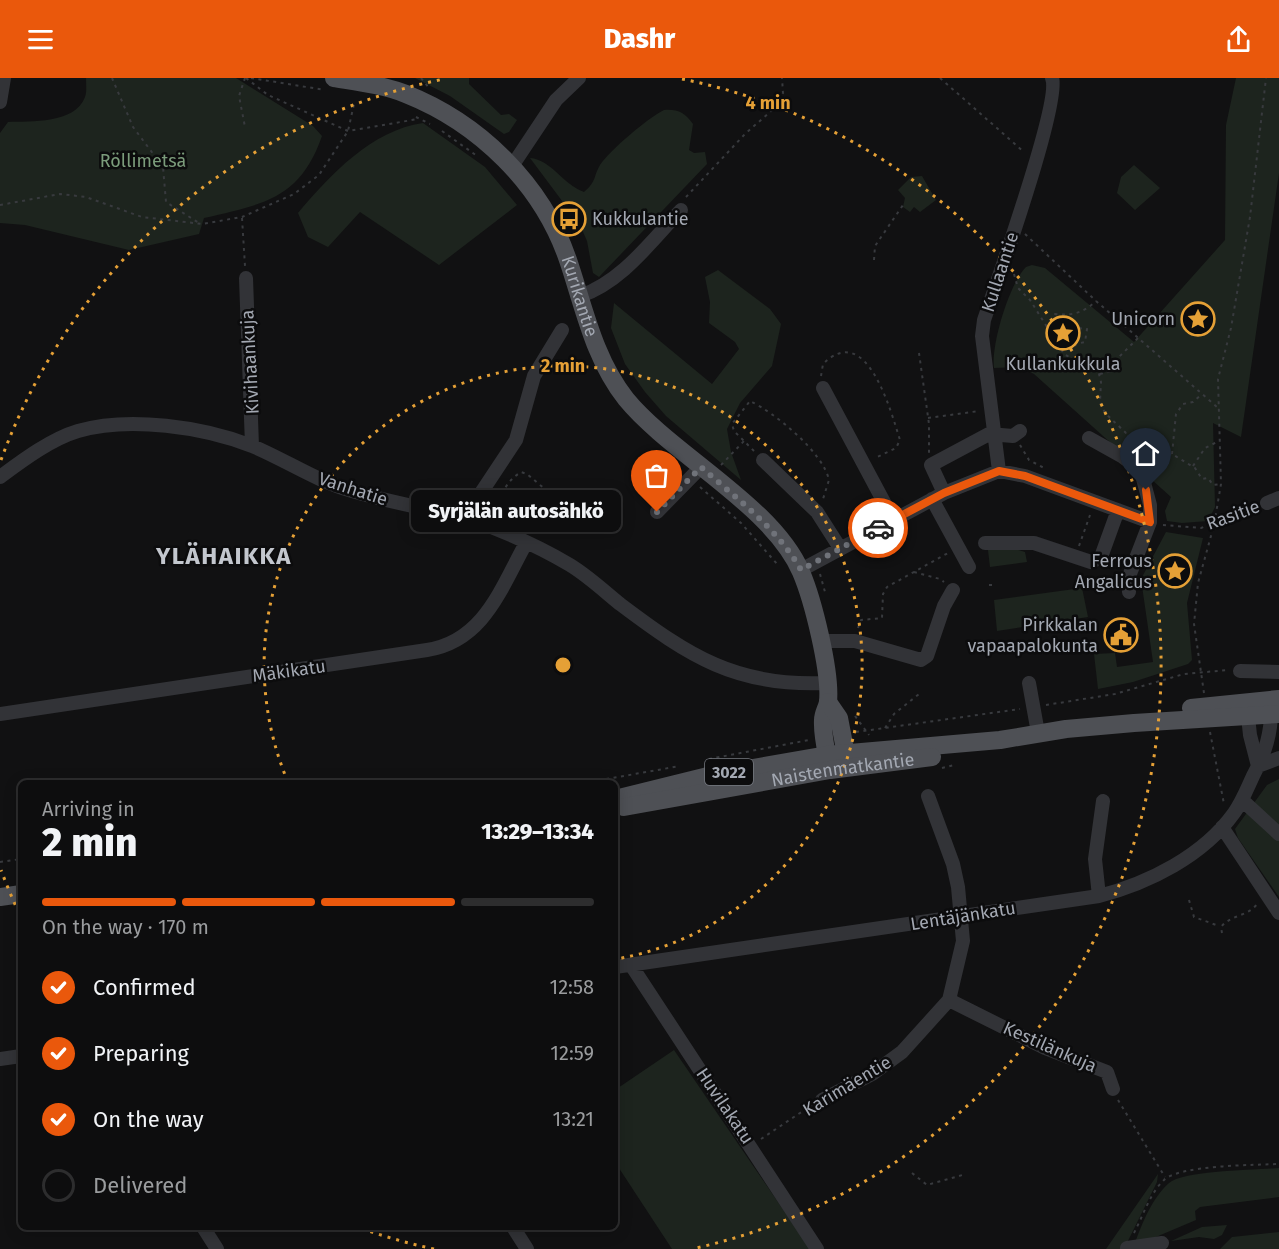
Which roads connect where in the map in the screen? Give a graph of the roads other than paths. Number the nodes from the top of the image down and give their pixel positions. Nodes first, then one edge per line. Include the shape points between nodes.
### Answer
1 (4, 78) edge
2 (334, 78) edge
3 (579, 78) edge
4 (1052, 78) edge
5 (0, 102) edge
6 (512, 166) junction
7 (681, 210) dead end
8 (246, 278) road end
9 (580, 296) junction
10 (562, 330) dead end
11 (824, 388) road end
12 (995, 434) junction
13 (1016, 434) road end
14 (1089, 438) dead end
15 (252, 446) junction
16 (762, 460) road end
17 (701, 467) junction
18 (999, 471) junction
19 (0, 477) edge
20 (938, 496) junction
21 (1118, 510) junction
22 (657, 512) dead end
23 (465, 517) junction
24 (893, 519) junction
25 (1150, 522) junction
26 (526, 543) junction
27 (985, 543) dead end
28 (840, 548) junction
29 (969, 567) dead end
30 (801, 570) junction
31 (953, 590) road end
32 (1129, 592) dead end
33 (820, 641) junction
34 (1240, 670) road end
35 (1279, 672) edge
36 (826, 682) junction
37 (1029, 683) dead end
38 (1275, 707) edge
39 (1247, 708) junction
40 (0, 714) edge
41 (1038, 733) junction
42 (1279, 758) edge
43 (838, 761) junction
44 (1258, 766) junction
45 (928, 796) dead end
46 (618, 798) edge
47 (1242, 800) junction
48 (1103, 801) dead end
49 (618, 808) edge
50 (1222, 827) junction
51 (1279, 834) edge
52 (18, 894) edge
53 (1099, 896) junction
54 (0, 897) edge
55 (1279, 913) edge
56 (961, 916) junction
57 (631, 965) junction
58 (618, 967) edge
59 (950, 1000) junction
60 (18, 1056) edge
61 (0, 1059) edge
62 (1113, 1089) road end
63 (822, 1100) road end
64 (205, 1230) edge
65 (515, 1230) edge
66 (1162, 1243) dead end
67 (1127, 1248) edge
68 (217, 1249) edge
69 (527, 1249) edge
70 (817, 1249) edge

1 - 5 street
2 - 6 main road, Kurikantie via 387,88 419,100 467,128
3 - 6 street via 556,100
4 - 12 street, Kullaantie via 1054,94 1020,231 984,320 982,336
6 - 9 main road, Kurikantie via 554,226
7 - 9 street via 617,276
8 - 15 street, Kivihaankuja
9 - 17 main road, Kurikantie via 596,348 624,397
10 - 23 street via 534,376 516,440
11 - 24 street
12 - 13 street
12 - 18 street, Kullaantie
12 - 20 street via 931,465
14 - 25 street via 1138,468 1150,505
15 - 19 street, Vanhatie via 170,426 108,426 76,432 50,444
15 - 23 street, Vanhatie via 319,480 349,490
16 - 28 street via 817,512
17 - 22 street
17 - 30 main road, Kurikantie via 767,526
18 - 20 street
18 - 21 street via 1025,476
20 - 24 street
20 - 29 street
21 - 25 street
21 - 27 street via 1101,557 1091,562 1034,543
23 - 26 street, Vanhatie
24 - 28 street
25 - 32 street via 1128,579
26 - 36 street, Vanhatie via 570,566 655,630 725,670 775,683
26 - 40 street, Mäkikatu via 482,620 454,643
28 - 30 street
30 - 33 main road, Kurikantie via 813,603
31 - 33 street via 927,656 921,660 855,641
33 - 36 main road, Kurikantie
34 - 35 street
36 - 43 main road, Kurikantie via 828,702 839,718
37 - 41 street
38 - 39 main road, Naistenmatkantie
38 - 44 street, Lentäjänkatu via 1268,743
39 - 41 main road, Naistenmatkantie / 3022
39 - 44 street
41 - 43 main road, Naistenmatkantie / 3022 via 950,755
42 - 44 street
43 - 46 main road, Naistenmatkantie / 3022 via 708,776
43 - 49 main road, Naistenmatkantie / 3022
44 - 47 street, Lentäjänkatu
45 - 56 street via 953,864
47 - 50 street, Lentäjänkatu
47 - 51 street
48 - 53 street via 1095,859
50 - 53 street, Lentäjänkatu via 1168,869
50 - 55 street
52 - 54 main road
53 - 56 street, Lentäjänkatu
56 - 57 street, Lentäjänkatu
56 - 59 street via 963,941
57 - 58 street, Lentäjänkatu
57 - 70 street, Huvilakatu
59 - 62 street, Kestilänkuja via 1045,1048 1107,1072
59 - 63 street, Karimäentie via 895,1057
60 - 61 street
64 - 68 street
65 - 69 street
66 - 67 street

